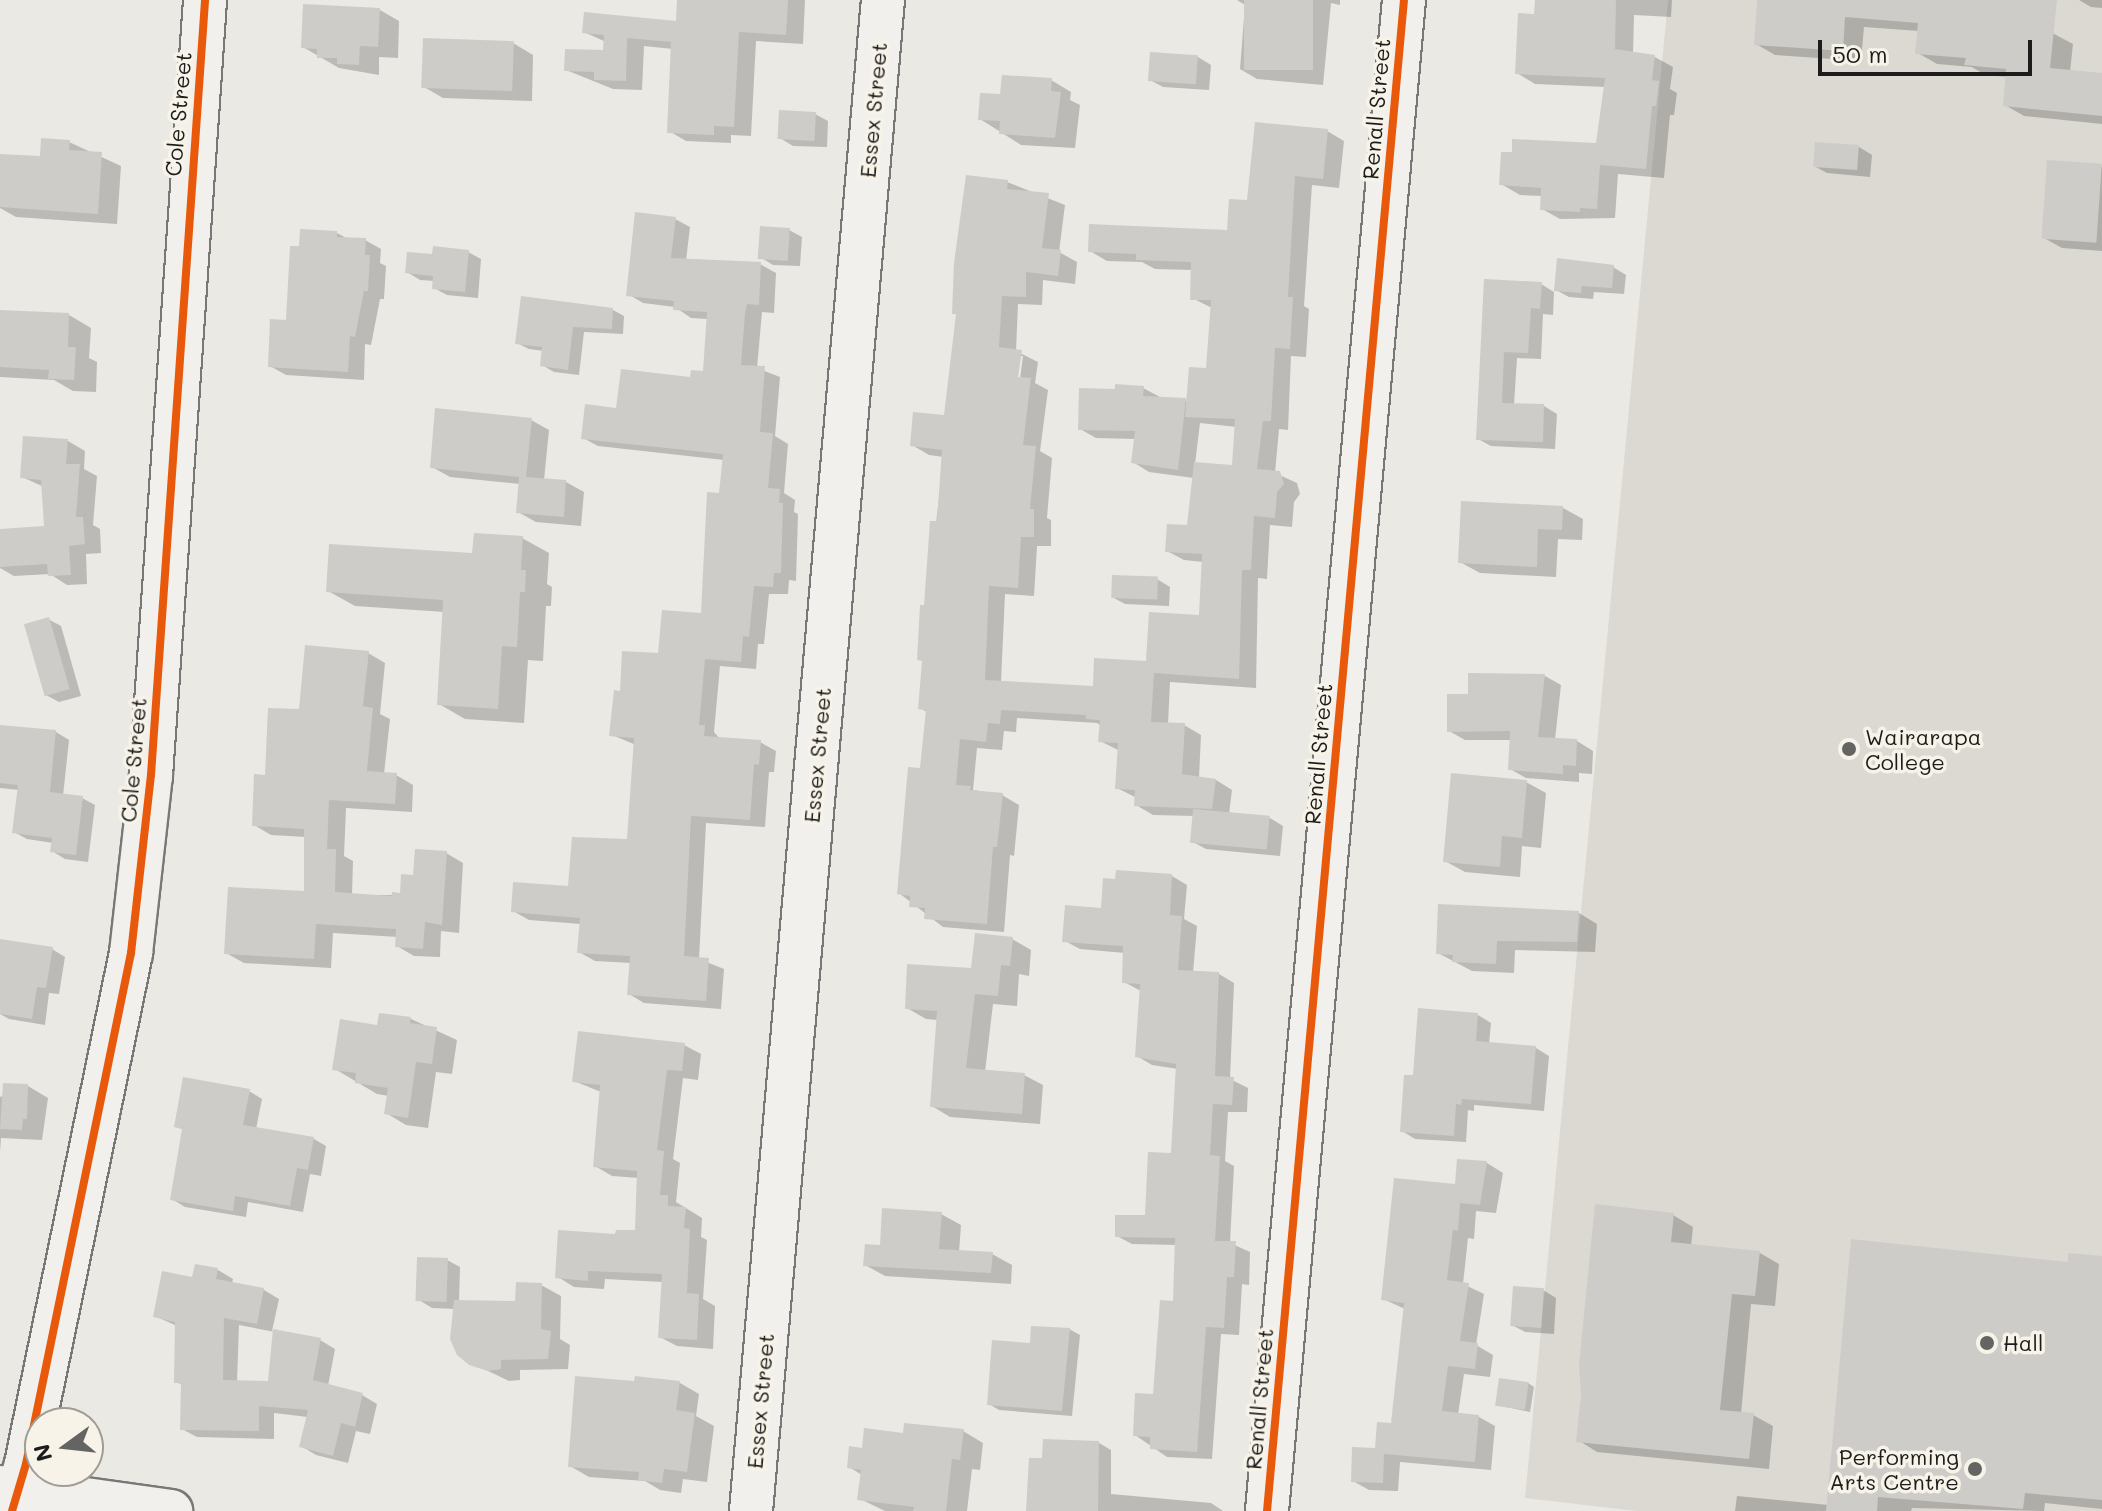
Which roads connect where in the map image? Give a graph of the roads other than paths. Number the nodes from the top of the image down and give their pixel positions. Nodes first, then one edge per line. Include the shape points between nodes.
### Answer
1 (205, 0) edge
2 (883, 0) edge
3 (1404, 0) edge
4 (10, 1496) edge
5 (171, 1511) edge
6 (751, 1511) edge
7 (1267, 1511) edge

1 - 4 street, Cole Street via 151,775 131,953
2 - 6 street, Essex Street
3 - 7 street, Renall Street
4 - 5 street

